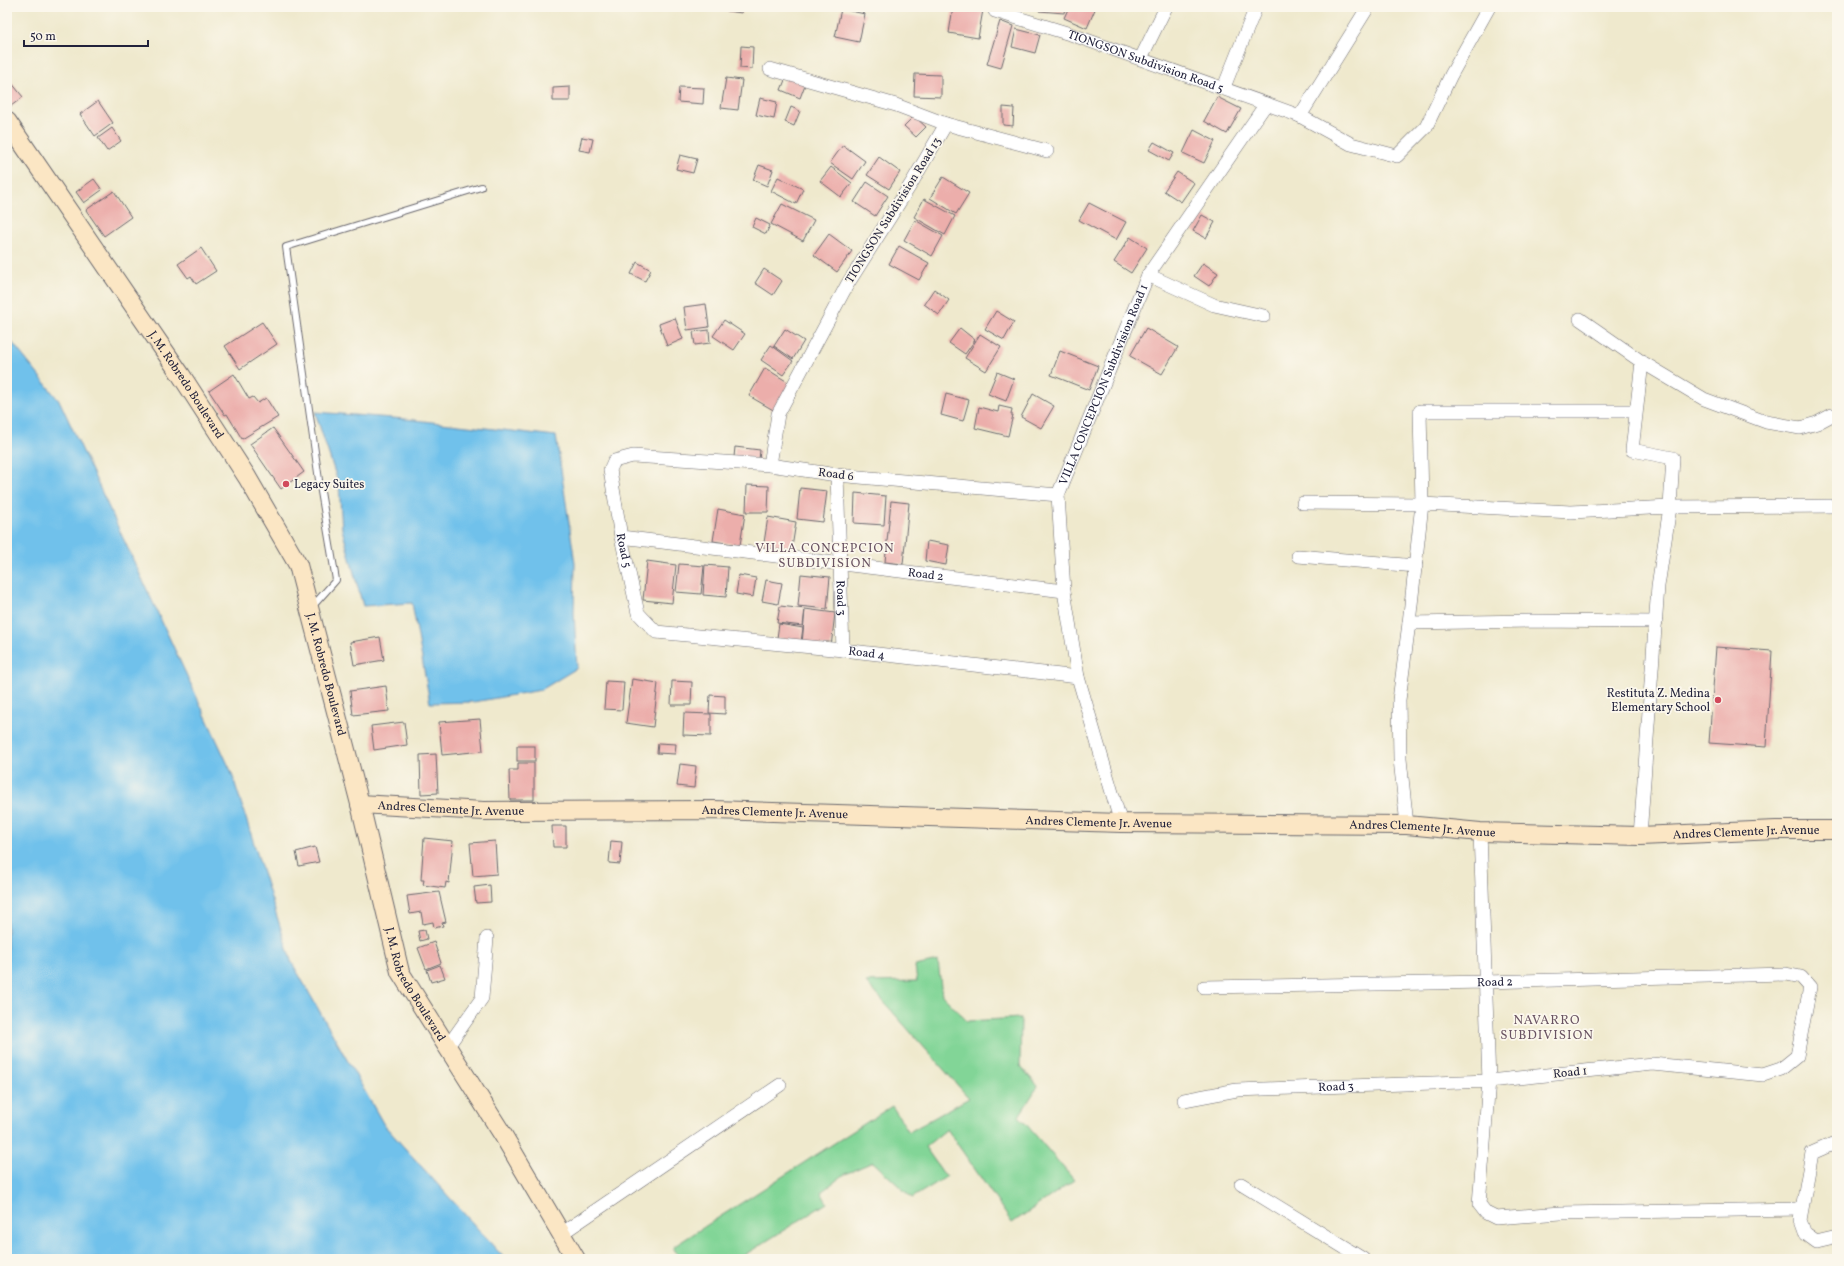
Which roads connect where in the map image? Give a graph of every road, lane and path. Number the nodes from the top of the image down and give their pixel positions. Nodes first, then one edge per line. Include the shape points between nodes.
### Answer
1 (996, 7) edge
2 (1166, 7) edge
3 (1256, 7) edge
4 (1368, 7) edge
5 (1489, 7) edge
6 (1141, 58) junction
7 (770, 69) dead end
8 (1224, 87) junction
9 (1266, 104) junction
10 (1300, 116) junction
11 (7, 121) edge
12 (946, 124) junction
13 (1047, 151) dead end
14 (481, 187) dead end
15 (1148, 275) junction
16 (1264, 316) dead end
17 (1580, 319) dead end
18 (1642, 362) junction
19 (1635, 411) junction
20 (1837, 416) edge
21 (614, 461) joint
22 (770, 465) junction
23 (837, 475) junction
24 (1058, 495) junction
25 (1303, 503) dead end
26 (1422, 504) junction
27 (1837, 506) edge
28 (1670, 507) junction
29 (621, 537) junction
30 (1298, 556) dead end
31 (839, 564) junction
32 (1416, 566) junction
33 (1064, 591) junction
34 (309, 610) junction
35 (1656, 622) junction
36 (1410, 623) junction
37 (656, 632) joint
38 (842, 650) junction
39 (1078, 677) junction
40 (360, 804) junction
41 (1121, 823) junction
42 (1407, 825) junction
43 (1837, 830) edge
44 (1480, 832) junction
45 (1640, 836) junction
46 (487, 938) dead end
47 (1786, 974) joint
48 (1486, 982) junction
49 (1204, 987) dead end
50 (448, 1046) junction
51 (1488, 1081) junction
52 (780, 1085) dead end
53 (1184, 1100) dead end
54 (1837, 1142) edge
55 (1241, 1184) dead end
56 (1801, 1209) junction
57 (561, 1234) junction
58 (1837, 1237) edge
59 (576, 1259) edge
60 (1363, 1259) edge

1 - 6 street, TIONGSON Subdivision Road 5 via 995,11
2 - 6 street
3 - 8 street
4 - 10 street
5 - 10 street, TIONGSON Subdivision Road 5 via 1450,74 1426,127 1397,156 1351,144
6 - 8 street, TIONGSON Subdivision Road 5
7 - 12 street, TIONGSON Subdivision Road 13 via 896,105
8 - 9 street, TIONGSON Subdivision Road 5
9 - 10 street, TIONGSON Subdivision Road 5
9 - 15 street, VILLA CONCEPCION Subdivision Road 1
11 - 34 main road, J. M. Robredo Boulevard via 181,375 247,477 298,565
12 - 13 street
12 - 22 street, TIONGSON Subdivision Road 13 via 847,285 778,414
14 - 34 lane via 286,247 336,580
15 - 16 street via 1214,305
15 - 24 street, VILLA CONCEPCION Subdivision Road 1
17 - 18 street
18 - 19 street
18 - 20 street via 1704,398 1766,422 1800,428 1832,415
19 - 26 street via 1420,411
19 - 28 street via 1632,450 1673,458
21 - 22 street, Road 6 via 633,456
21 - 29 street, Road 5 via 610,470
22 - 23 street, Road 6
23 - 24 street, Road 6
23 - 31 street, Road 3
24 - 33 street, VILLA CONCEPCION Subdivision Road 1
25 - 26 street
26 - 28 street via 1572,512
26 - 32 street
27 - 28 street
28 - 35 street via 1658,586
29 - 31 street, Road 2
29 - 37 street, Road 5 via 638,613
30 - 32 street
31 - 33 street, Road 2
31 - 38 street, Road 3
32 - 36 street
33 - 39 street, VILLA CONCEPCION Subdivision Road 1
34 - 40 main road, J. M. Robredo Boulevard
35 - 36 street
35 - 45 street
36 - 42 street via 1399,700 1400,759
37 - 38 street, Road 4
38 - 39 street, Road 4
39 - 41 street, VILLA CONCEPCION Subdivision Road 1
40 - 41 main road, Andres Clemente Jr. Avenue via 484,810 713,810
40 - 50 main road, J. M. Robredo Boulevard via 400,972
41 - 42 main road, Andres Clemente Jr. Avenue
42 - 44 main road, Andres Clemente Jr. Avenue
43 - 45 main road, Andres Clemente Jr. Avenue
44 - 45 main road, Andres Clemente Jr. Avenue
44 - 48 street
46 - 50 street via 482,998
47 - 48 street, Road 2
47 - 51 street, Road 1 via 1801,977 1810,987 1797,1056 1781,1069 1763,1075 1652,1064
48 - 49 street, Road 2
48 - 51 street
50 - 57 main road, J. M. Robredo Boulevard
51 - 53 street, Road 3 via 1237,1090
51 - 56 street via 1479,1204 1486,1213 1496,1218 1561,1213
52 - 57 street
54 - 56 street via 1812,1153
55 - 60 street
56 - 58 street via 1800,1220 1805,1234 1816,1242
57 - 59 main road, J. M. Robredo Boulevard

